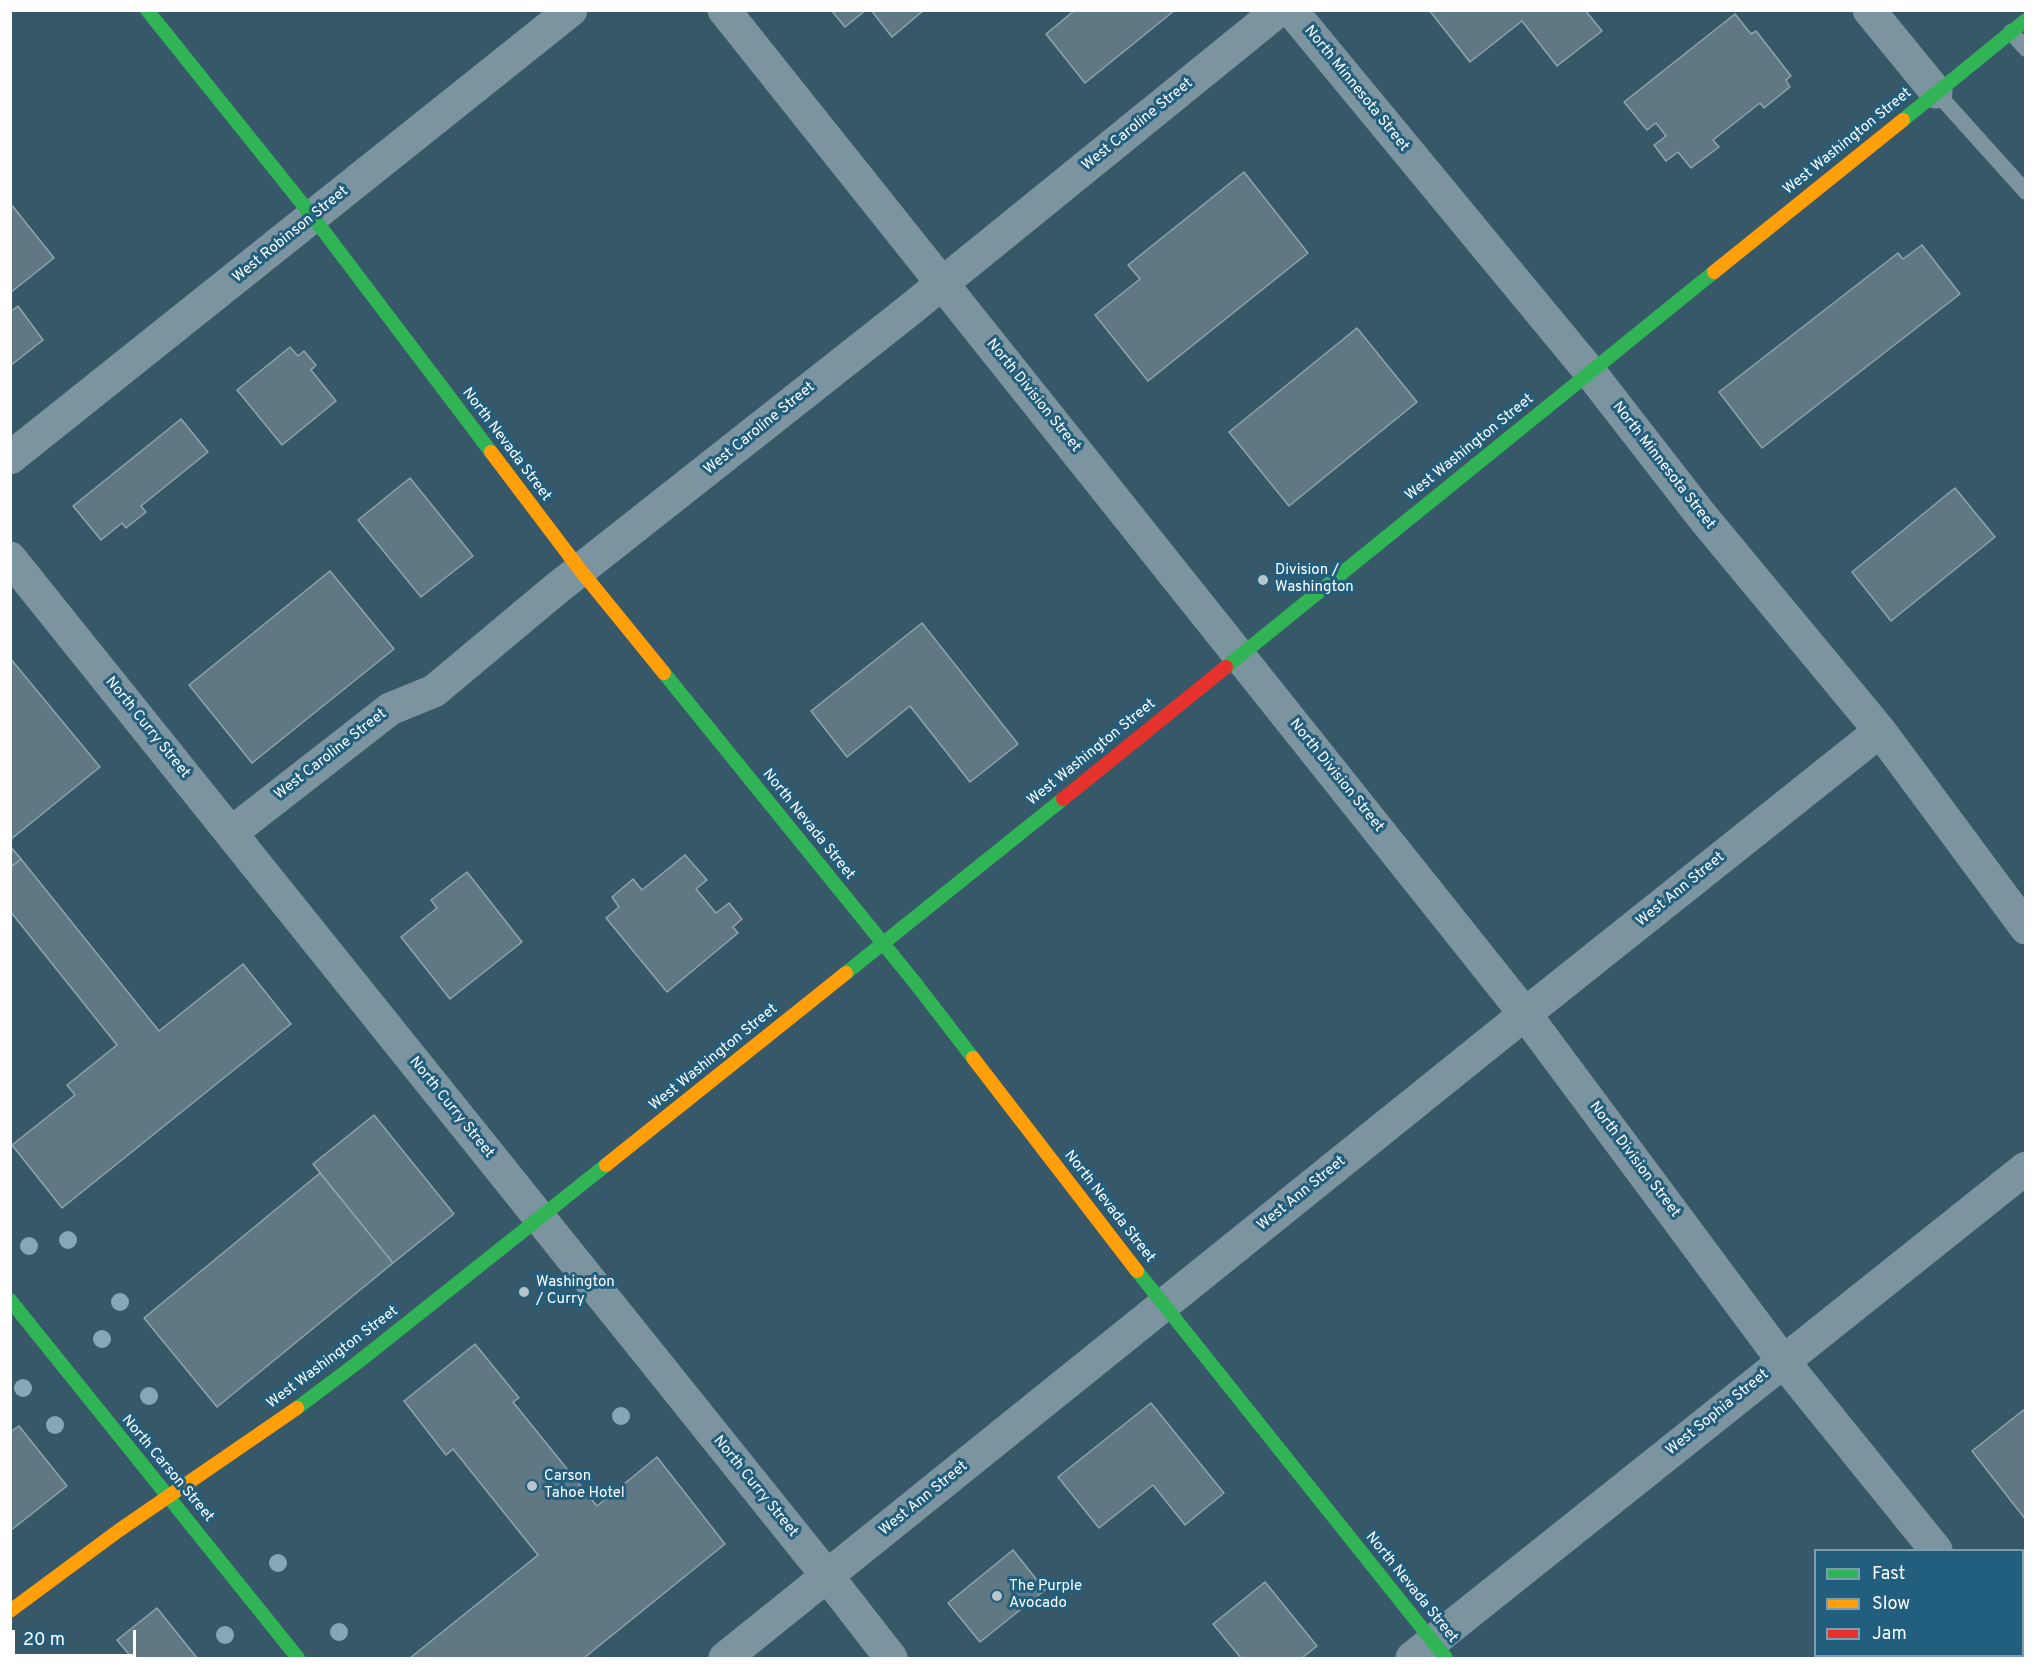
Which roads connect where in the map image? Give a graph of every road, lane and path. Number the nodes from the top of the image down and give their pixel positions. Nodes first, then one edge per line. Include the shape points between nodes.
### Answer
1 (147, 10) edge
2 (571, 10) edge
3 (724, 10) edge
4 (1279, 10) edge
5 (1291, 10) edge
6 (1869, 10) edge
7 (2025, 20) edge
8 (2011, 32) junction
9 (2025, 49) edge
10 (1936, 92) junction
11 (2025, 192) edge
12 (313, 217) junction
13 (942, 283) junction
14 (1590, 372) junction
15 (10, 459) edge
16 (10, 558) edge
17 (581, 571) junction
18 (1238, 655) junction
19 (1880, 730) junction
20 (231, 833) junction
21 (2025, 928) edge
22 (883, 944) junction
23 (1525, 1014) junction
24 (2025, 1168) edge
25 (540, 1218) junction
26 (10, 1300) edge
27 (1164, 1305) junction
28 (1783, 1361) junction
29 (168, 1497) junction
30 (1934, 1549) edge
31 (828, 1577) junction
32 (10, 1611) edge
33 (1430, 1653) edge
34 (298, 1659) edge
35 (725, 1659) edge
36 (891, 1659) edge

1 - 12 street, North Nevada Street
2 - 12 street, West Robinson Street
3 - 13 street, North Division Street
4 - 13 street, West Caroline Street
5 - 14 street, North Minnesota Street
6 - 10 street
7 - 8 street, West Washington Street
8 - 9 lane
8 - 10 street, West Washington Street
10 - 11 lane
10 - 14 street, West Washington Street
12 - 15 street, West Robinson Street
12 - 17 street, North Nevada Street
13 - 17 street, West Caroline Street
13 - 18 street, North Division Street
14 - 18 street, West Washington Street
14 - 19 street, North Minnesota Street via 1701,514
16 - 20 street, North Curry Street
17 - 20 street, West Caroline Street via 434,691 390,709
17 - 22 street, North Nevada Street
18 - 22 street, West Washington Street
18 - 23 street, North Division Street
19 - 21 street, North Minnesota Street
19 - 23 street, West Ann Street
20 - 25 street, North Curry Street
22 - 25 street, West Washington Street
22 - 27 street, North Nevada Street
23 - 27 street, West Ann Street
23 - 28 street, North Division Street
24 - 28 street, West Sophia Street
25 - 29 street, West Washington Street via 357,1363
25 - 31 street, North Curry Street
26 - 29 street, North Carson Street
27 - 31 street, West Ann Street
27 - 33 street, North Nevada Street
28 - 30 street, North Division Street
28 - 33 street, West Sophia Street
29 - 32 street, West Washington Street
29 - 34 street, North Carson Street
31 - 35 street, West Ann Street
31 - 36 street, North Curry Street

